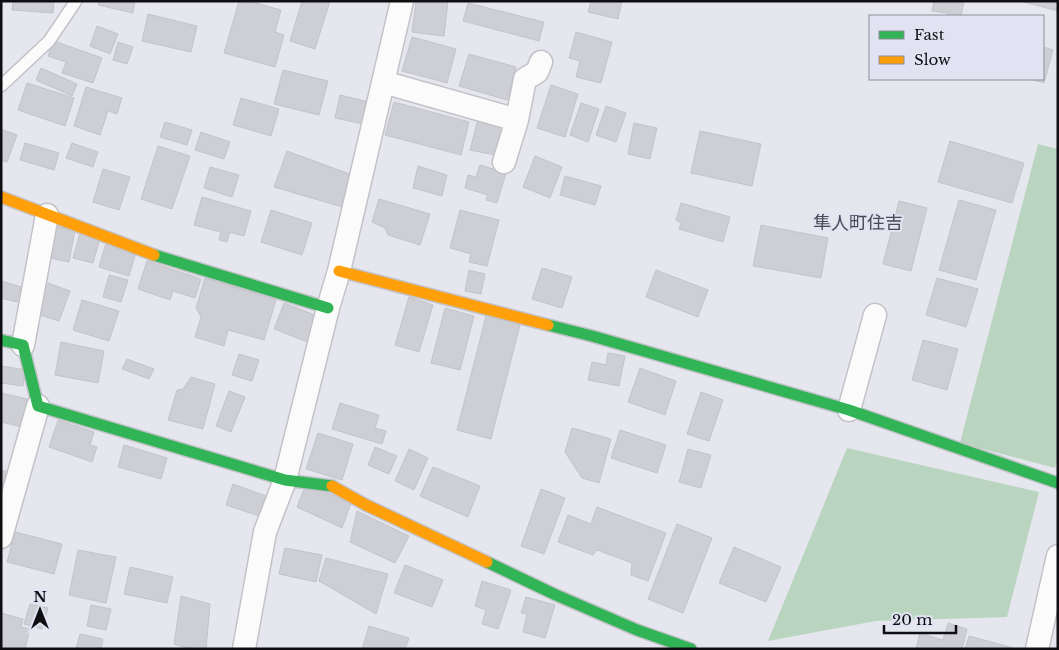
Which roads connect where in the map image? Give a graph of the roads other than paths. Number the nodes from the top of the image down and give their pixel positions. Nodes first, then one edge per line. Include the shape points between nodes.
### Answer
1 (76, 1) edge
2 (402, 1) edge
3 (541, 62) dead end
4 (383, 82) junction
5 (1, 86) edge
6 (517, 120) junction
7 (504, 162) dead end
8 (1, 197) edge
9 (47, 215) junction
10 (339, 271) junction
11 (328, 308) junction
12 (875, 315) dead end
13 (1, 340) edge
14 (23, 345) junction
15 (38, 406) junction
16 (849, 410) junction
17 (285, 480) junction
18 (1058, 483) edge
19 (1, 537) edge
20 (1058, 556) edge
21 (244, 649) edge
22 (691, 649) edge
23 (1037, 649) edge

1 - 5 lane via 49,41
2 - 4 street
3 - 6 street via 537,72 525,79
4 - 6 street
4 - 10 street
6 - 7 street
8 - 9 street
9 - 11 street via 165,259
9 - 14 street
10 - 11 street
10 - 16 street via 592,336
11 - 17 street
12 - 16 street
13 - 14 street
14 - 15 street
15 - 17 street
15 - 19 street
16 - 18 street
17 - 21 street via 264,532
17 - 22 street via 334,486 366,505 556,595
20 - 23 street

